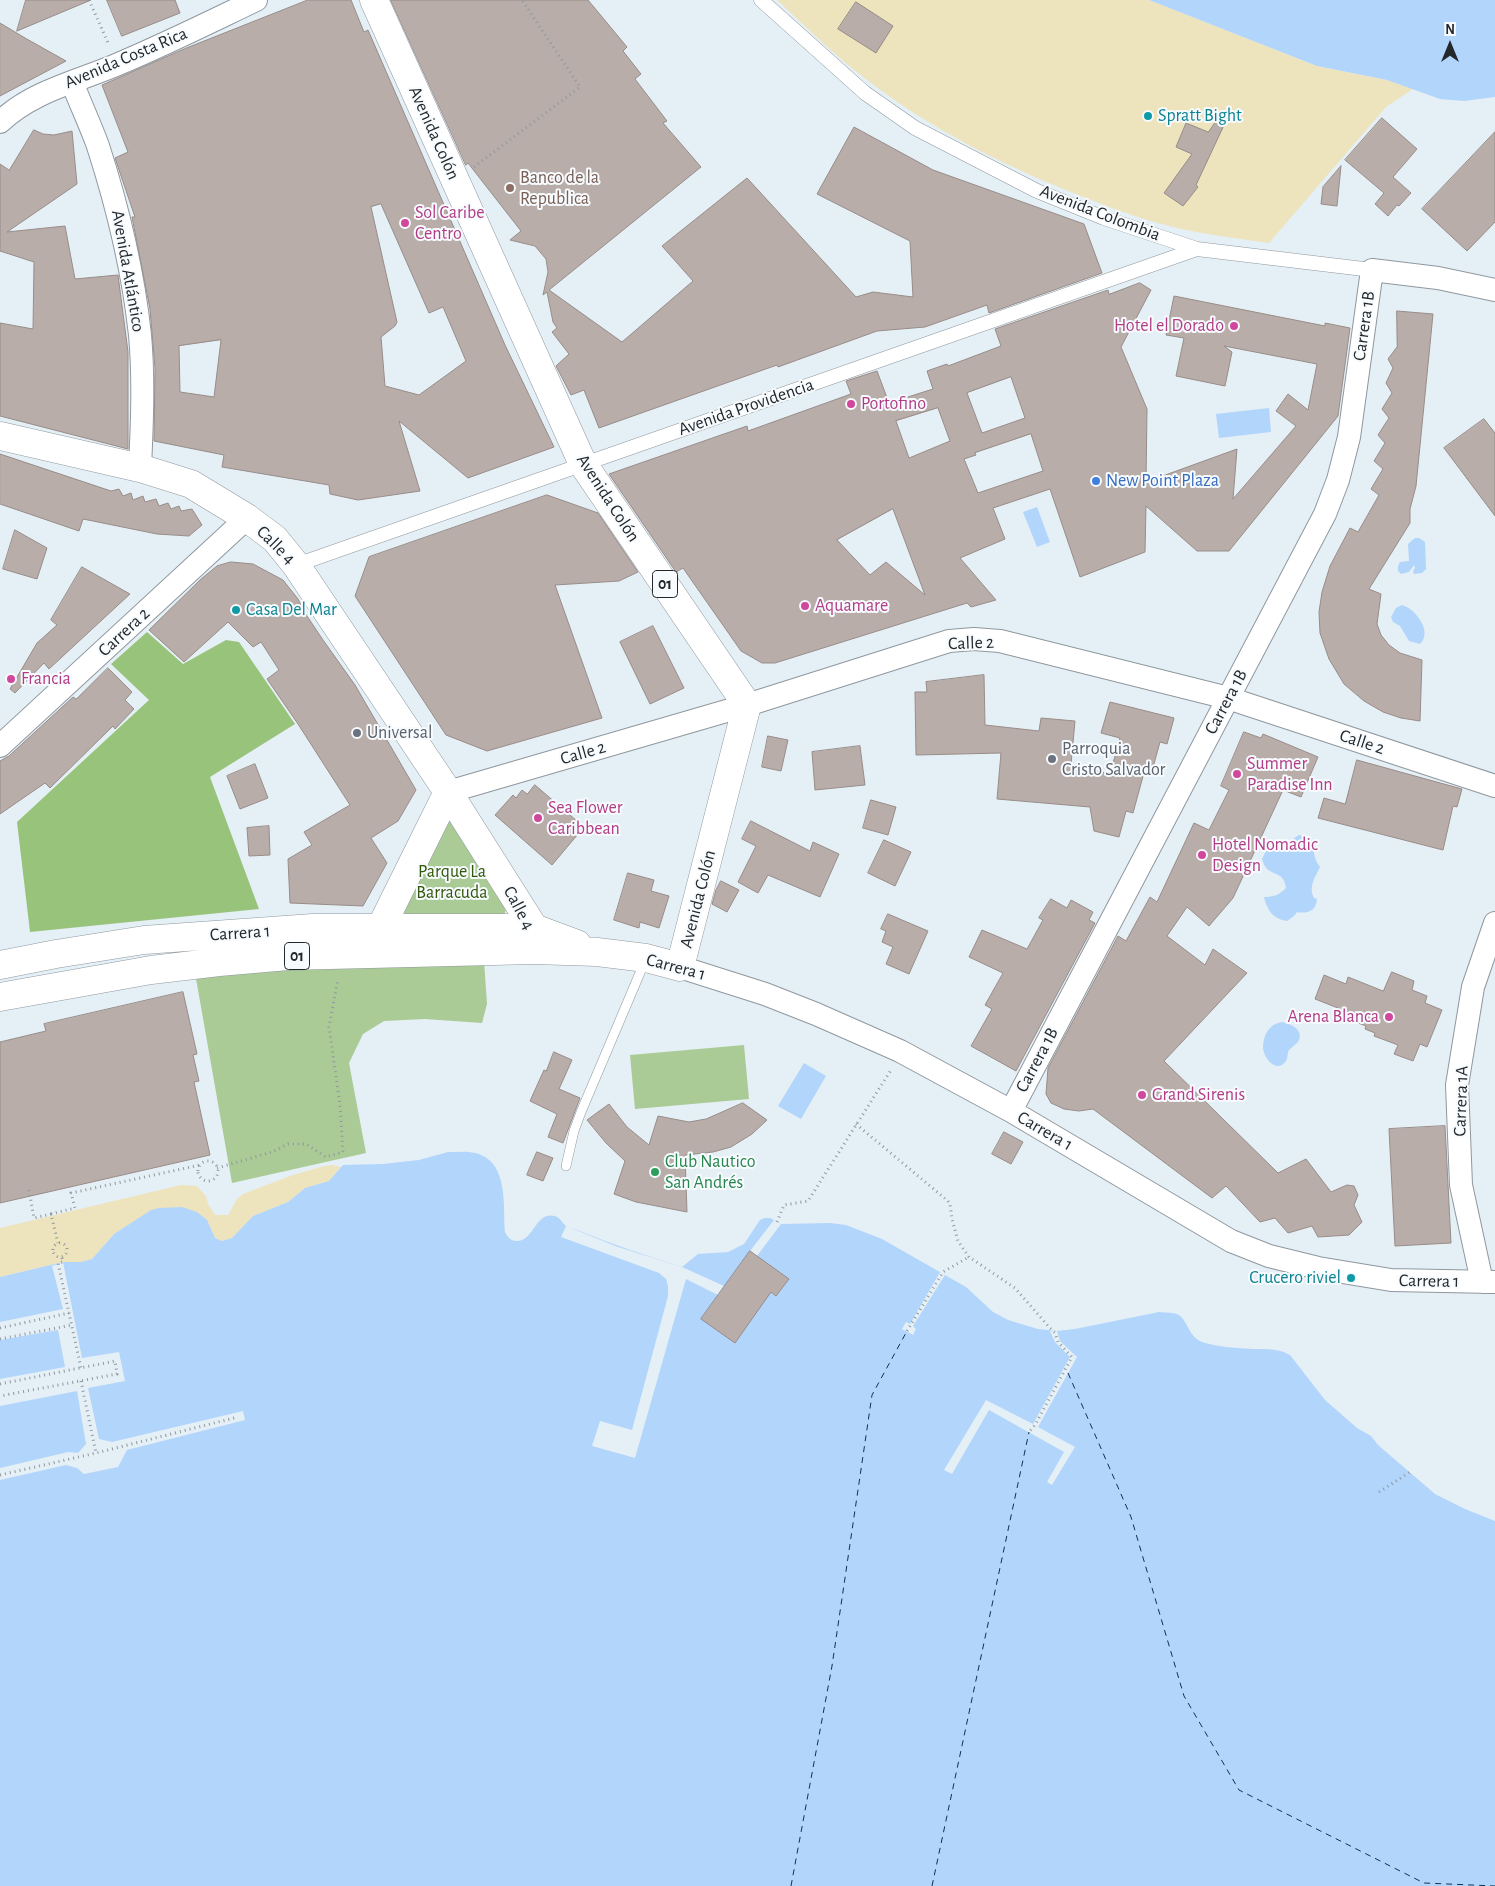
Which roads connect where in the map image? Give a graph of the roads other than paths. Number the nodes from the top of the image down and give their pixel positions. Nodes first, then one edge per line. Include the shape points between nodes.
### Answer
1 (256, 0) edge
2 (374, 0) edge
3 (760, 0) edge
4 (72, 82) junction
5 (0, 122) edge
6 (1197, 249) junction
7 (1372, 270) junction
8 (1495, 290) edge
9 (0, 436) edge
10 (583, 464) junction
11 (140, 468) junction
12 (247, 518) junction
13 (296, 565) junction
14 (1228, 698) junction
15 (747, 705) junction
16 (0, 746) edge
17 (1495, 786) edge
18 (448, 792) junction
19 (1495, 923) edge
20 (534, 939) junction
21 (380, 941) junction
22 (646, 958) junction
23 (0, 965) edge
24 (680, 967) junction
25 (0, 997) edge
26 (1011, 1111) junction
27 (566, 1166) dead end
28 (1488, 1282) edge

1 - 4 street, Avenida Costa Rica
2 - 10 main road, Avenida Colón / 01
3 - 6 street, Avenida Colombia via 865,93 915,128 1037,191 1104,218
4 - 5 street, Avenida Costa Rica via 39,94
4 - 11 street, Avenida Atlántico via 117,206 131,271 140,336
6 - 7 street, Avenida Colombia
6 - 10 street, Avenida Providencia
7 - 8 street, Avenida Colombia via 1438,278
7 - 14 street, Carrera 1B via 1349,436 1338,480 1325,514
9 - 11 main road, Calle 4
10 - 13 street, Avenida Providencia
10 - 15 main road, Avenida Colón / 01
11 - 12 main road, Calle 4 via 191,484
12 - 13 main road, Calle 4 via 275,539
12 - 16 street, Carrera 2
13 - 18 main road, Calle 4
14 - 15 street, Calle 2 via 1000,641 974,639 949,641
14 - 17 street, Calle 2
14 - 26 street, Carrera 1B
15 - 18 street, Calle 2
15 - 24 main road, Avenida Colón
18 - 20 main road, Calle 4
18 - 21 main road
19 - 28 street, Carrera 1A via 1472,987 1458,1085 1461,1185
20 - 21 main road, Carrera 1 / 01
20 - 22 main road, Carrera 1 / 01
21 - 23 main road, Carrera 1 / 01 via 313,928 144,940
21 - 25 main road, Carrera 1 / 01 via 344,954 199,964
22 - 24 main road, Carrera 1 / 01
22 - 27 lane via 581,1112
24 - 26 street, Carrera 1 via 816,1014 900,1051
26 - 28 street, Carrera 1 via 1231,1240 1269,1256 1391,1280

